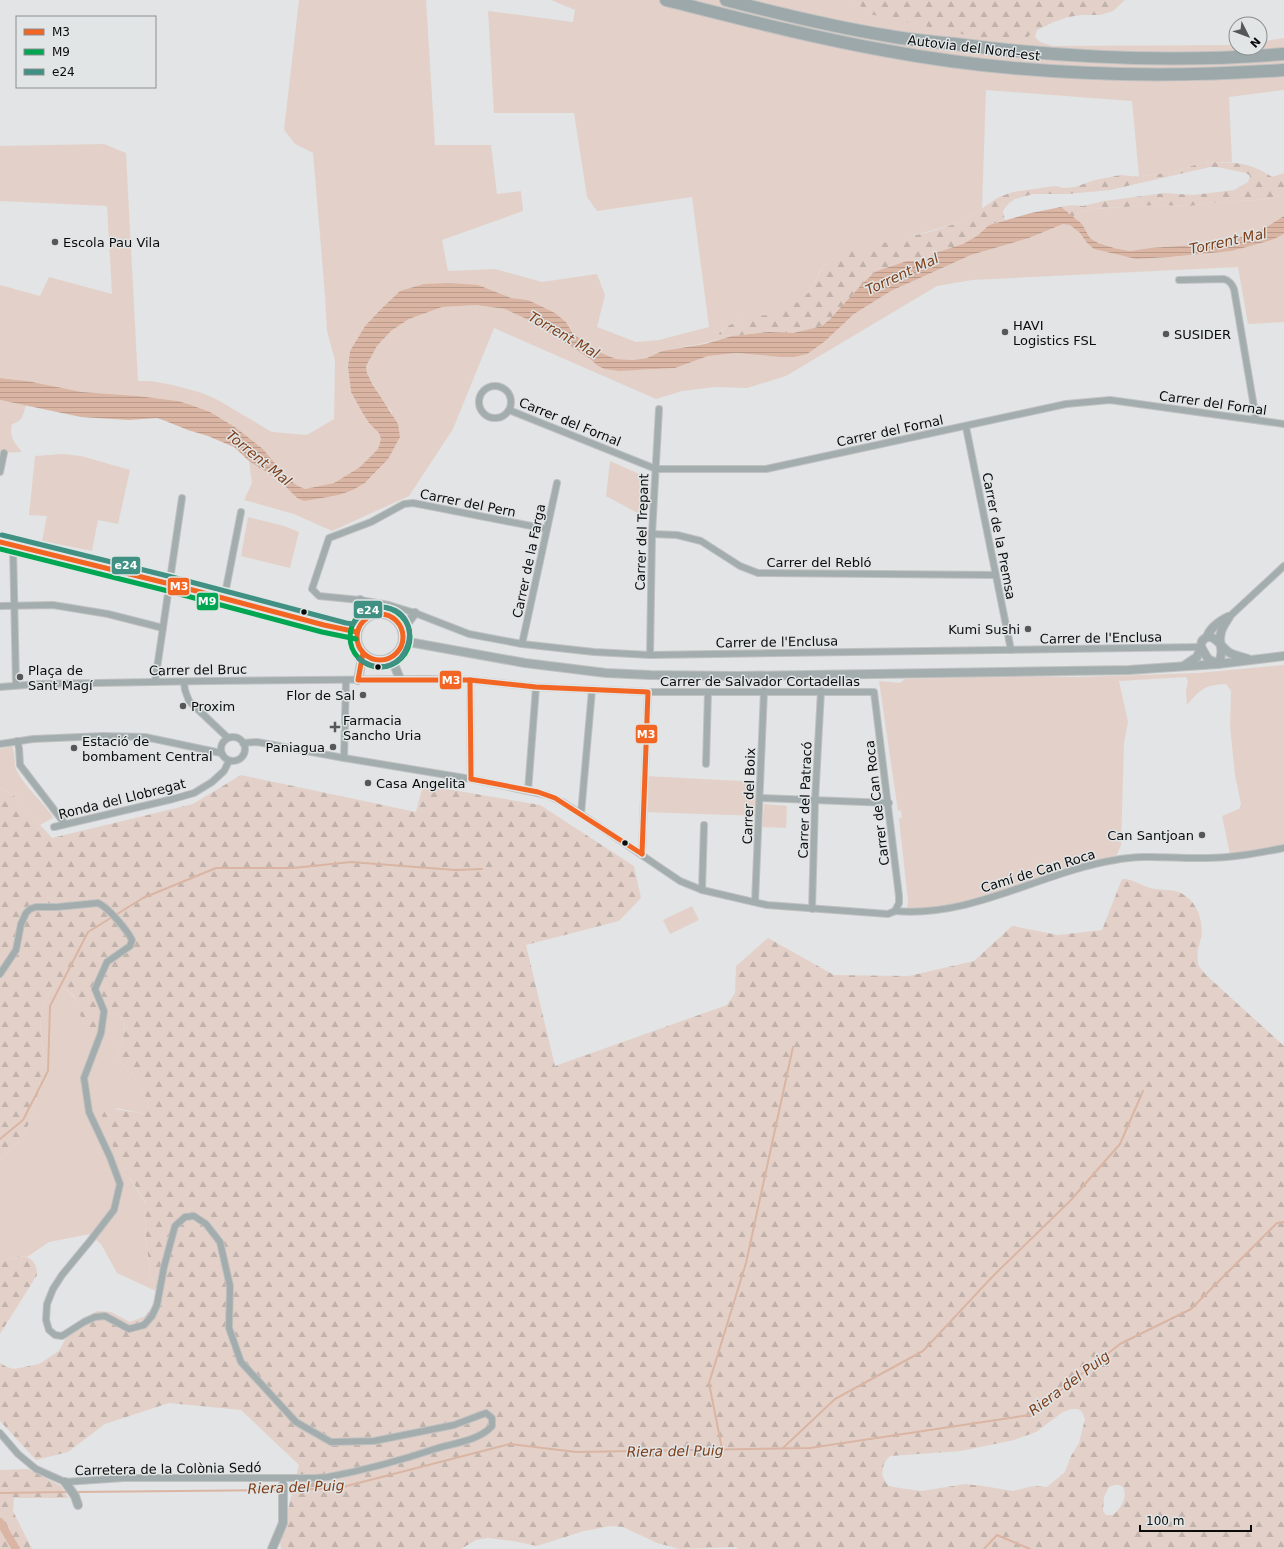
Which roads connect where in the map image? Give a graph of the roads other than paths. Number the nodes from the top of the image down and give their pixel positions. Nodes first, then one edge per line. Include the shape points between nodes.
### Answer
1 (666, 0) edge
2 (726, 0) edge
3 (1284, 54) edge
4 (1284, 70) edge
5 (1179, 280) dead end
6 (659, 409) dead end
7 (509, 410) junction
8 (1256, 419) junction
9 (1284, 424) edge
10 (966, 427) junction
11 (4, 453) dead end
12 (656, 469) junction
13 (0, 472) edge
14 (557, 483) dead end
15 (182, 498) dead end
16 (241, 512) dead end
17 (547, 530) junction
18 (652, 534) junction
19 (0, 542) edge
20 (13, 546) junction
21 (1284, 566) edge
22 (995, 574) junction
23 (170, 584) junction
24 (224, 599) junction
25 (360, 600) junction
26 (15, 605) junction
27 (0, 606) edge
28 (415, 614) junction
29 (1229, 617) junction
30 (363, 620) junction
31 (163, 628) junction
32 (402, 630) junction
33 (357, 632) junction
34 (1207, 637) junction
35 (403, 641) junction
36 (522, 644) junction
37 (1220, 645) junction
38 (1201, 648) junction
39 (1011, 650) junction
40 (363, 653) junction
41 (650, 655) junction
42 (1284, 656) edge
43 (391, 657) junction
44 (1253, 660) junction
45 (1218, 664) junction
46 (1182, 666) junction
47 (400, 679) junction
48 (346, 680) junction
49 (358, 680) junction
50 (470, 680) junction
51 (156, 682) junction
52 (184, 682) junction
53 (16, 685) junction
54 (536, 686) junction
55 (1, 687) edge
56 (592, 690) junction
57 (764, 691) junction
58 (821, 691) junction
59 (648, 692) junction
60 (708, 692) junction
61 (874, 692) joint
62 (228, 738) junction
63 (17, 741) junction
64 (243, 743) junction
65 (0, 744) edge
66 (221, 753) junction
67 (344, 758) junction
68 (229, 761) junction
69 (706, 764) dead end
70 (471, 779) junction
71 (528, 790) junction
72 (760, 798) junction
73 (815, 801) junction
74 (889, 803) junction
75 (581, 814) junction
76 (65, 824) junction
77 (704, 825) dead end
78 (54, 827) dead end
79 (1284, 848) edge
80 (642, 854) junction
81 (702, 890) junction
82 (755, 902) junction
83 (812, 909) junction
84 (895, 911) junction
85 (0, 974) edge
86 (0, 1433) edge
87 (65, 1482) junction
88 (283, 1482) junction
89 (78, 1505) dead end
90 (272, 1549) edge

1 - 4 highway, Autovia del Nord-est via 884,51 969,63 1041,71 1132,74
2 - 3 highway, Autovia del Nord-est via 889,36 1041,54 1101,58 1199,58
5 - 8 street via 1224,279 1232,284
6 - 12 street, Carrer del Trepant
7 - 7 street, Carrer del Fornal via 509,395 500,387 488,388 480,396 479,407 489,418 501,417
7 - 12 street, Carrer del Fornal
8 - 9 street, Carrer del Fornal
8 - 10 street, Carrer del Fornal via 1110,400 1066,404
10 - 12 street, Carrer del Fornal via 766,469
10 - 22 street, Carrer de la Premsa
11 - 13 street
12 - 18 street, Carrer del Trepant
14 - 17 street, Carrer de la Farga
15 - 23 street
16 - 24 street
17 - 25 street, Carrer del Pern via 413,503 404,504 371,522 329,538 312,589 318,596
17 - 36 street, Carrer de la Farga
18 - 22 street, Carrer del Rebló via 677,535 701,541 740,566 758,573
18 - 41 street, Carrer del Trepant
19 - 20 street
20 - 23 street
20 - 26 street
21 - 29 street
22 - 39 street, Carrer de la Premsa
23 - 24 street
23 - 31 street
24 - 33 street via 324,626
25 - 28 street, Carrer de l'Enclusa via 389,605
25 - 30 street
26 - 27 street
26 - 31 street via 53,605 108,614
26 - 53 street
28 - 32 street
28 - 36 street, Carrer de l'Enclusa via 469,634
29 - 34 street via 1208,633
29 - 37 street via 1221,631
30 - 32 street via 376,614 389,615 400,624
30 - 33 street
31 - 51 street
32 - 35 street
33 - 40 street via 357,640
34 - 37 street via 1214,638
34 - 38 street via 1202,640
35 - 43 street
35 - 46 street via 525,663 606,673 650,675 1098,671
36 - 41 street, Carrer de l'Enclusa
37 - 44 street via 1229,653
37 - 45 street via 1223,653
38 - 39 street, Carrer de l'Enclusa
38 - 45 street via 1208,659
38 - 46 street via 1197,657
39 - 41 street, Carrer de l'Enclusa
40 - 43 street via 379,660
40 - 49 street
42 - 44 street
43 - 47 street
44 - 45 street
45 - 46 street
47 - 49 street, Carrer de Salvador Cortadellas
47 - 50 street, Carrer de Salvador Cortadellas
48 - 49 street, Carrer del Bruc
48 - 52 street, Carrer del Bruc
48 - 67 street
50 - 54 street, Carrer de Salvador Cortadellas
50 - 70 street
51 - 52 street, Carrer del Bruc
51 - 53 street, Carrer del Bruc
52 - 62 street via 184,690 189,701
53 - 55 street
54 - 56 street, Carrer de Salvador Cortadellas
54 - 71 street
56 - 59 street, Carrer de Salvador Cortadellas
56 - 75 street
57 - 58 street, Carrer de Salvador Cortadellas
57 - 60 street, Carrer de Salvador Cortadellas
57 - 72 street, Carrer del Boix
58 - 61 street, Carrer de Salvador Cortadellas
58 - 73 street, Carrer del Patracó
59 - 60 street, Carrer de Salvador Cortadellas
59 - 80 street
60 - 69 street
61 - 74 street, Carrer de Can Roca
62 - 64 street via 236,738
62 - 66 street via 222,744
63 - 65 street
63 - 66 street via 145,736
63 - 76 street via 20,765
64 - 67 street, Camí de Can Roca via 257,742
64 - 68 street via 245,750 242,757 236,761
66 - 68 street
67 - 70 street, Camí de Can Roca
68 - 76 street, Ronda del Llobregat via 224,771 212,782 194,793
70 - 71 street, Camí de Can Roca
71 - 75 street, Camí de Can Roca via 555,798
72 - 73 street
72 - 82 street, Carrer del Boix
73 - 74 street
73 - 83 street, Carrer del Patracó
74 - 84 street, Carrer de Can Roca via 899,896
75 - 80 street, Camí de Can Roca
76 - 78 street, Ronda del Llobregat
77 - 81 street
79 - 84 street, Camí de Can Roca via 1234,857 1151,856 1116,859 961,906 924,912
80 - 81 street, Camí de Can Roca via 680,881
81 - 82 street, Camí de Can Roca
82 - 83 street, Camí de Can Roca
83 - 84 street, Camí de Can Roca via 888,914
85 - 88 street, Carretera de la Colònia Sedó via 16,950 26,913 36,907 102,904 132,940 130,946 106,962 96,988 104,1011 101,1033 84,1078 89,1112 120,1184 114,1210 53,1289 47,1304 46,1320 49,1330 55,1335 62,1336 84,1322 105,1316 129,1328 144,1326 157,1305 175,1226 185,1217 194,1216 206,1224 220,1242 230,1286 229,1328 241,1362 296,1422 331,1442 374,1441 454,1425 486,1413 492,1418 492,1426 483,1432 425,1453 328,1477
86 - 87 street, Carretera de la Colònia Sedó via 18,1454 36,1469
87 - 88 street, Carretera de la Colònia Sedó via 124,1478
87 - 89 street
88 - 90 street via 282,1523

